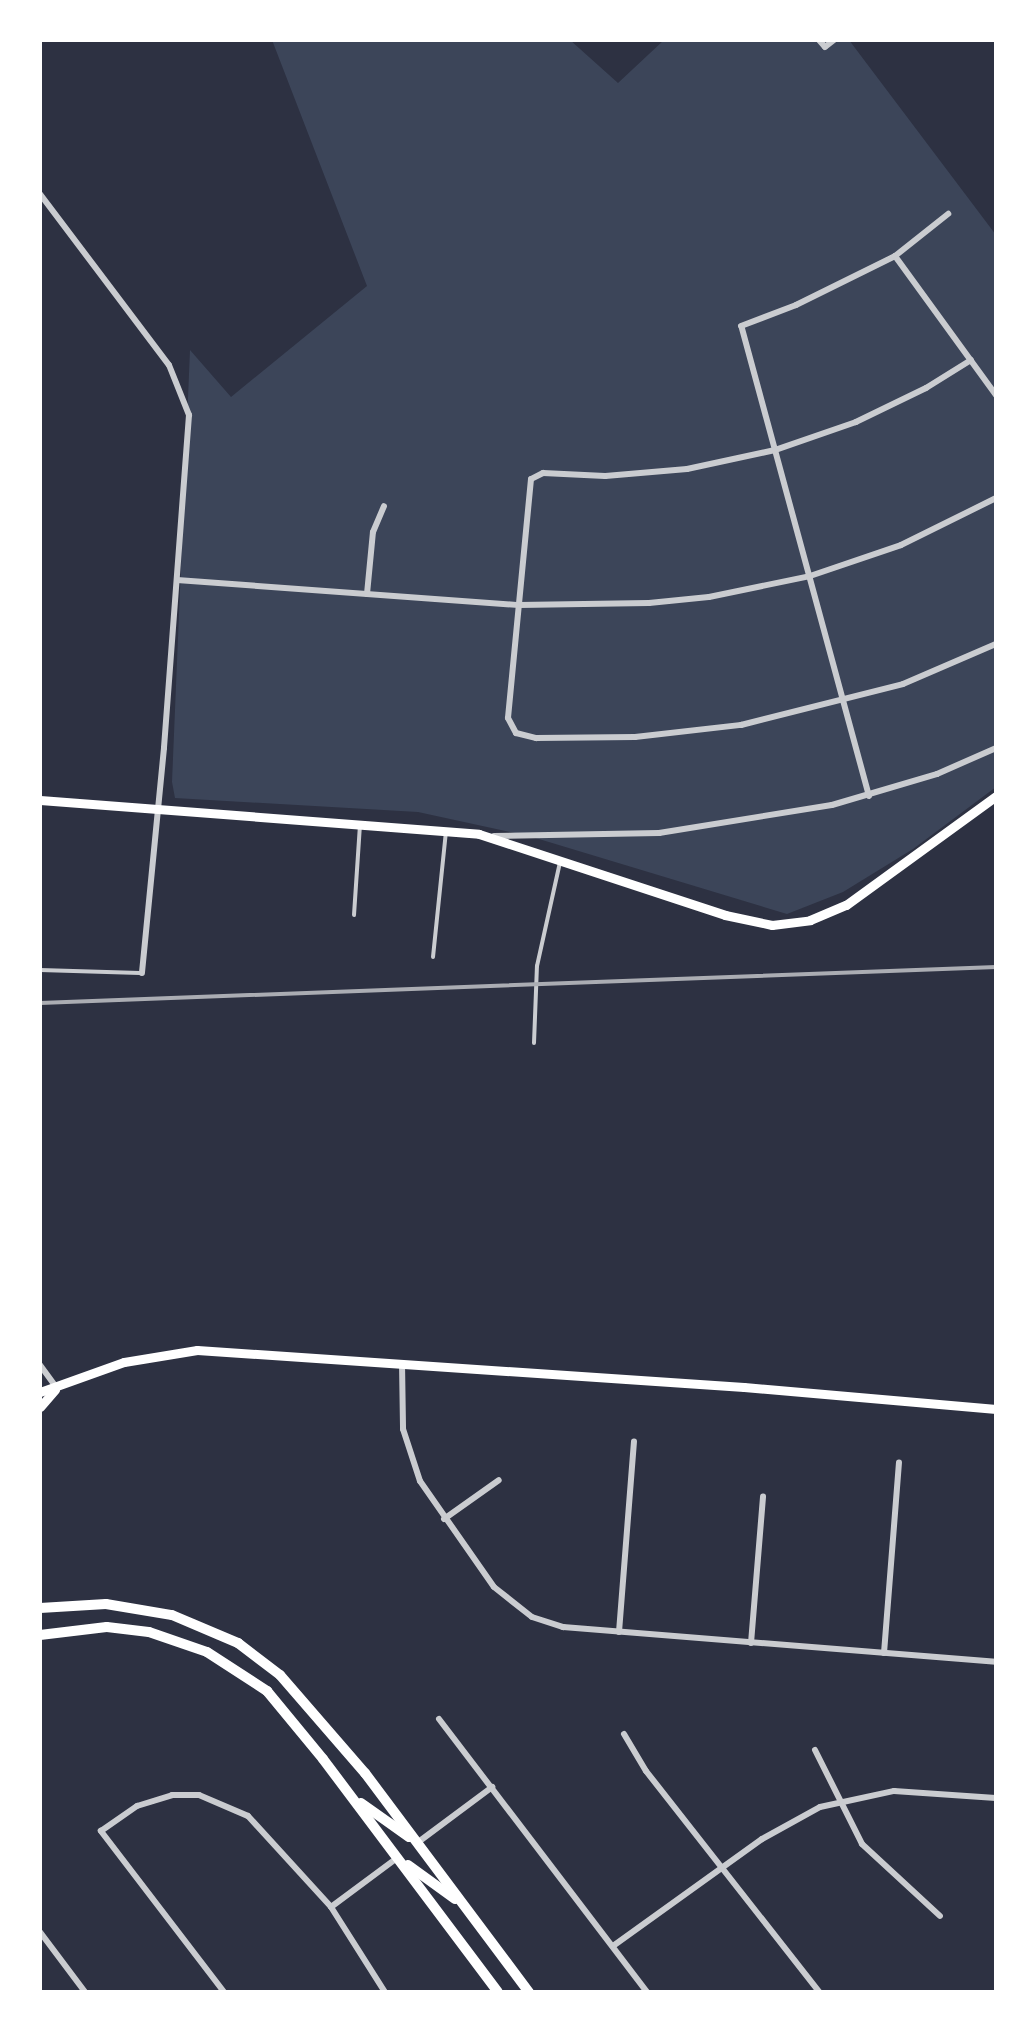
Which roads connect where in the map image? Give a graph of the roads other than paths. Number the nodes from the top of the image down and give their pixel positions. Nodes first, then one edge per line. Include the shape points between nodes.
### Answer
1 (834, 40) edge
2 (822, 44) edge
3 (40, 194) edge
4 (948, 214) dead end
5 (895, 256) junction
6 (971, 360) junction
7 (996, 394) edge
8 (775, 450) junction
9 (996, 498) edge
10 (384, 506) dead end
11 (810, 576) junction
12 (178, 580) junction
13 (367, 594) junction
14 (519, 605) junction
15 (996, 644) edge
16 (846, 700) junction
17 (996, 748) edge
18 (869, 796) junction
19 (996, 796) edge
20 (40, 800) edge
21 (157, 808) junction
22 (360, 824) junction
23 (446, 830) junction
24 (488, 836) junction
25 (561, 858) junction
26 (354, 915) dead end
27 (432, 956) dead end
28 (40, 970) edge
29 (142, 973) joint
30 (534, 1043) dead end
31 (402, 1362) junction
32 (40, 1364) edge
33 (56, 1388) junction
34 (40, 1392) edge
35 (40, 1407) edge
36 (996, 1409) edge
37 (634, 1442) dead end
38 (899, 1463) dead end
39 (498, 1480) dead end
40 (763, 1496) dead end
41 (444, 1519) junction
42 (40, 1608) edge
43 (619, 1632) junction
44 (40, 1636) edge
45 (751, 1643) junction
46 (884, 1653) junction
47 (996, 1662) edge
48 (438, 1719) dead end
49 (624, 1734) dead end
50 (815, 1750) dead end
51 (492, 1788) junction
52 (352, 1797) junction
53 (996, 1798) edge
54 (840, 1800) junction
55 (418, 1843) junction
56 (398, 1858) junction
57 (720, 1868) junction
58 (464, 1905) junction
59 (331, 1907) junction
60 (940, 1916) dead end
61 (40, 1932) edge
62 (614, 1946) junction
63 (84, 1992) edge
64 (224, 1992) edge
65 (384, 1992) edge
66 (498, 1992) edge
67 (529, 1992) edge
68 (648, 1992) edge
69 (819, 1992) edge

1 - 2 street
3 - 12 street via 179,382 190,431
4 - 5 street
5 - 6 street
5 - 8 street via 741,326
6 - 7 street
6 - 8 street via 856,422
8 - 11 street
8 - 14 street via 686,469 543,473 530,479
9 - 11 street via 901,545
10 - 13 street
11 - 14 street via 649,603
11 - 16 street
12 - 13 street
12 - 21 street
13 - 14 street
14 - 16 street via 508,718 516,733 650,736 741,725
15 - 16 street via 948,668
16 - 18 street
17 - 18 street
18 - 24 street via 659,833
19 - 25 main road via 846,905 790,924 726,915
20 - 21 main road
21 - 22 main road
21 - 29 street
22 - 23 main road
22 - 26 lane
23 - 24 main road
23 - 27 lane
24 - 25 main road
25 - 30 lane via 538,966
28 - 29 lane
31 - 33 main road via 197,1350 124,1362
31 - 36 main road
31 - 41 street via 407,1447
32 - 33 street
33 - 34 main road
33 - 35 main road
37 - 43 street
38 - 46 street
39 - 41 street
40 - 45 street
41 - 43 street via 518,1609 563,1627
42 - 55 main road via 130,1606 238,1643 301,1695
43 - 45 street
44 - 52 main road via 129,1628 207,1652 267,1691
45 - 46 street
46 - 47 street
48 - 51 street
49 - 57 street
50 - 54 street
51 - 55 street
51 - 62 street
52 - 55 main road
52 - 56 main road
53 - 54 street via 894,1791
54 - 57 street via 794,1820
54 - 60 street via 874,1857
55 - 58 main road
56 - 58 main road
56 - 59 street
56 - 66 main road
57 - 62 street
57 - 69 street
58 - 67 main road
59 - 64 street via 262,1829 216,1800 180,1794 154,1799 101,1831
59 - 65 street
61 - 63 street
62 - 68 street

